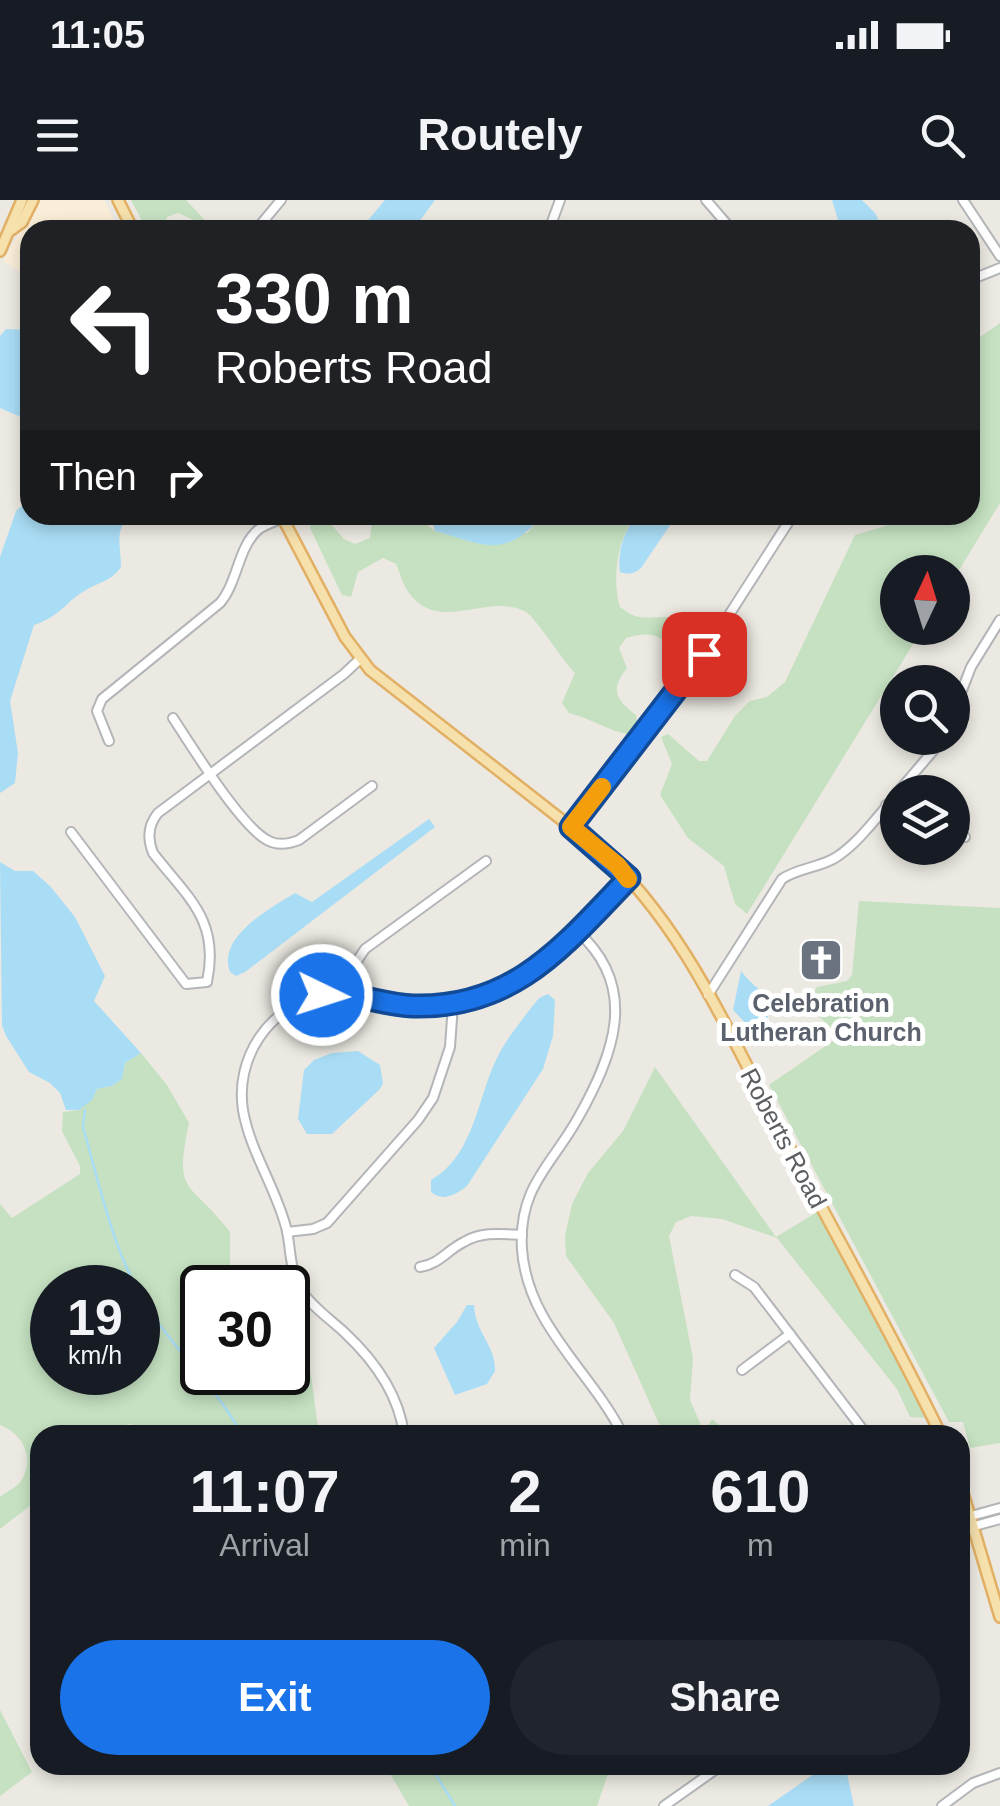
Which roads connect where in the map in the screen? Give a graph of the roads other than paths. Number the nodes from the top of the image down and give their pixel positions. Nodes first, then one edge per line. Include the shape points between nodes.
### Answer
1 (22, 200) edge
2 (281, 200) edge
3 (706, 200) edge
4 (264, 220) edge
5 (723, 220) edge
6 (20, 223) edge
7 (980, 225) edge
8 (11, 230) junction
9 (0, 251) edge
10 (1000, 256) edge
11 (267, 525) edge
12 (289, 525) edge
13 (786, 525) edge
14 (1000, 620) edge
15 (360, 659) junction
16 (970, 671) edge
17 (173, 718) dead end
18 (109, 741) dead end
19 (930, 755) edge
20 (210, 774) junction
21 (913, 775) edge
22 (372, 786) dead end
23 (880, 812) edge
24 (571, 827) junction
25 (70, 832) dead end
26 (486, 861) dead end
27 (629, 878) junction
28 (577, 931) junction
29 (354, 994) junction
30 (708, 995) junction
31 (452, 1004) junction
32 (287, 1232) junction
33 (522, 1235) junction
34 (420, 1267) dead end
35 (736, 1275) dead end
36 (790, 1334) junction
37 (742, 1370) dead end
38 (402, 1425) edge
39 (616, 1425) edge
40 (860, 1425) edge
41 (936, 1425) edge
42 (1000, 1508) edge
43 (970, 1519) edge
44 (970, 1520) edge
45 (1000, 1520) edge
46 (970, 1526) edge
47 (1000, 1617) edge
48 (1000, 1773) edge
49 (708, 1775) edge
50 (664, 1806) edge
51 (942, 1806) edge

1 - 8 main road
2 - 4 street
3 - 5 street
6 - 8 main road
7 - 10 street
8 - 9 main road
11 - 18 street via 254,536 220,603 102,699 97,712
12 - 15 main road, Roberts Road
13 - 24 street via 704,654
14 - 16 street
15 - 20 street
15 - 24 main road, Roberts Road
17 - 20 street
19 - 21 street
20 - 22 street via 259,834 280,844 299,840
20 - 25 street via 158,812 149,832 153,852 211,938 207,982 186,984
23 - 30 street via 835,858 782,880
24 - 27 main road, Roberts Road
26 - 29 street via 365,949
27 - 28 street
27 - 30 main road, Roberts Road via 677,938
28 - 31 street via 513,984
28 - 33 street via 611,976 615,1027 578,1118 534,1187
29 - 31 street via 400,1005
29 - 32 street via 322,995 289,1008 263,1032 244,1072 244,1114
30 - 41 main road, Roberts Road
31 - 32 street via 448,1061 428,1108 327,1222
32 - 38 street via 302,1291 378,1370
33 - 34 street via 478,1236
33 - 39 street via 537,1307
35 - 36 street via 754,1287
36 - 37 street
36 - 40 street
42 - 43 street
44 - 45 street
46 - 47 main road
48 - 51 street
49 - 50 street

